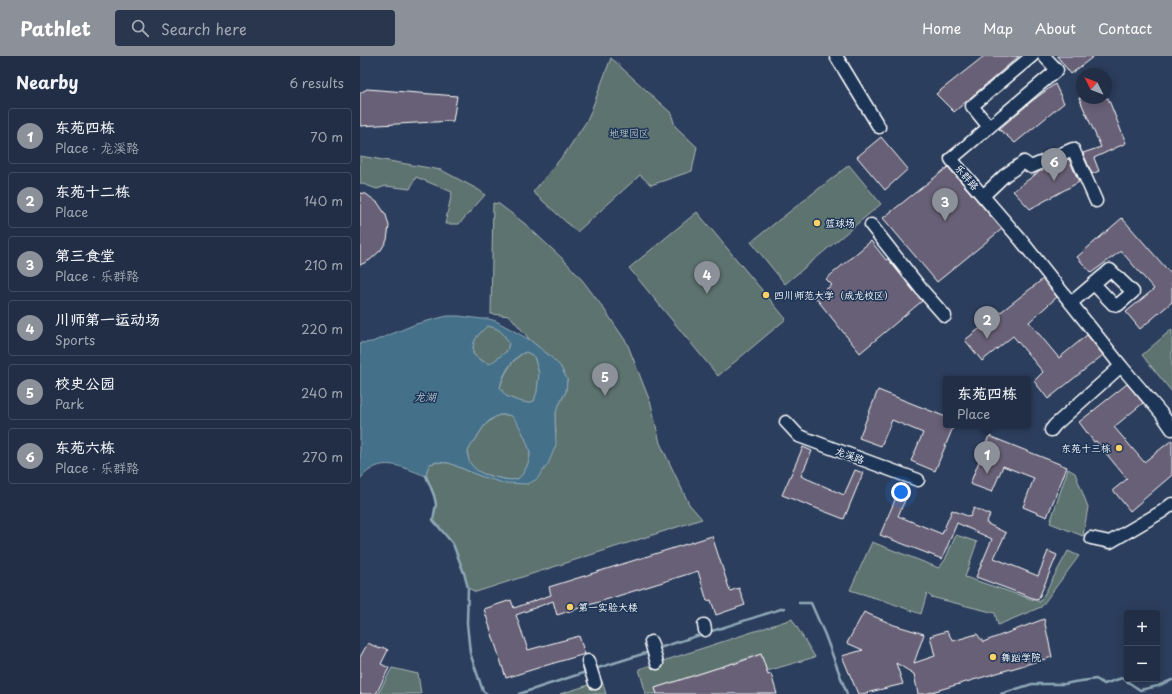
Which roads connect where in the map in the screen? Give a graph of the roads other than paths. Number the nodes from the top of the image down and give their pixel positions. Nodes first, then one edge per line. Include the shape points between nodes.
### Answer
1 (836, 56) edge
2 (1032, 56) edge
3 (1044, 56) edge
4 (879, 127) dead end
5 (989, 127) junction
6 (983, 196) junction
7 (1096, 201) dead end
8 (871, 225) dead end
9 (1094, 284) dead end
10 (1071, 303) junction
11 (945, 316) dead end
12 (1121, 366) junction
13 (786, 422) dead end
14 (1172, 429) edge
15 (1051, 430) dead end
16 (918, 480) dead end
17 (1172, 504) edge
18 (1091, 538) dead end

1 - 4 street
2 - 5 street via 972,106
3 - 5 street via 1057,70
5 - 6 street, 乐群路 via 951,159
6 - 7 street via 1024,162 1031,167 1073,150
6 - 10 street, 乐群路
8 - 11 street
9 - 10 street
10 - 12 street, 乐群路
12 - 14 street, 乐群路
12 - 15 street
13 - 16 street, 龙溪路 via 799,436
17 - 18 street via 1164,512 1110,542

